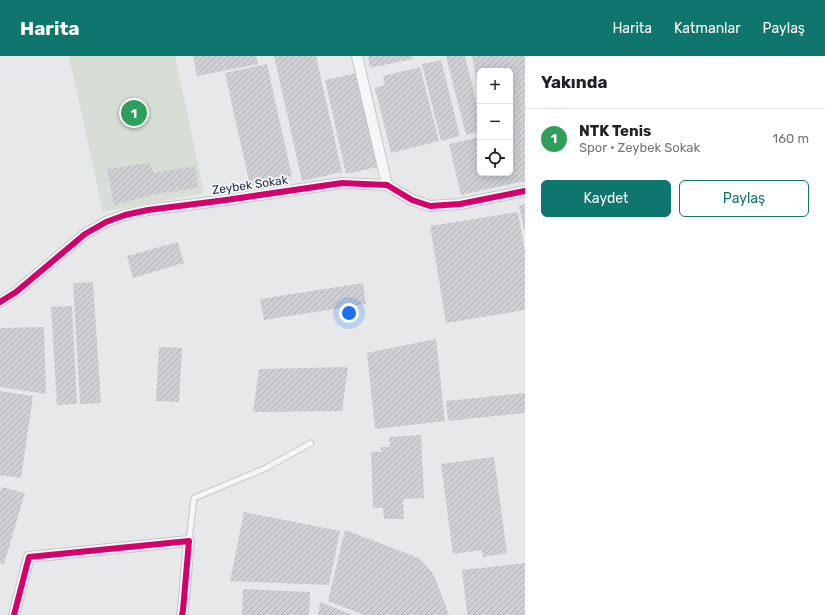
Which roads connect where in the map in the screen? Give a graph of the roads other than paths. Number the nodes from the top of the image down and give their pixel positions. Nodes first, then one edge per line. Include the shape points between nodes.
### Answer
1 (357, 56) edge
2 (387, 185) junction
3 (525, 191) edge
4 (0, 302) edge
5 (312, 443) dead end
6 (189, 542) junction
7 (14, 615) edge
8 (182, 615) edge

1 - 2 street
2 - 3 street, Zeybek Sokak via 412,200 430,206 460,204
2 - 4 street, Zeybek Sokak via 342,183 125,215 85,234 16,292
5 - 6 lane via 266,468 194,498
6 - 7 street via 29,557
6 - 8 street

